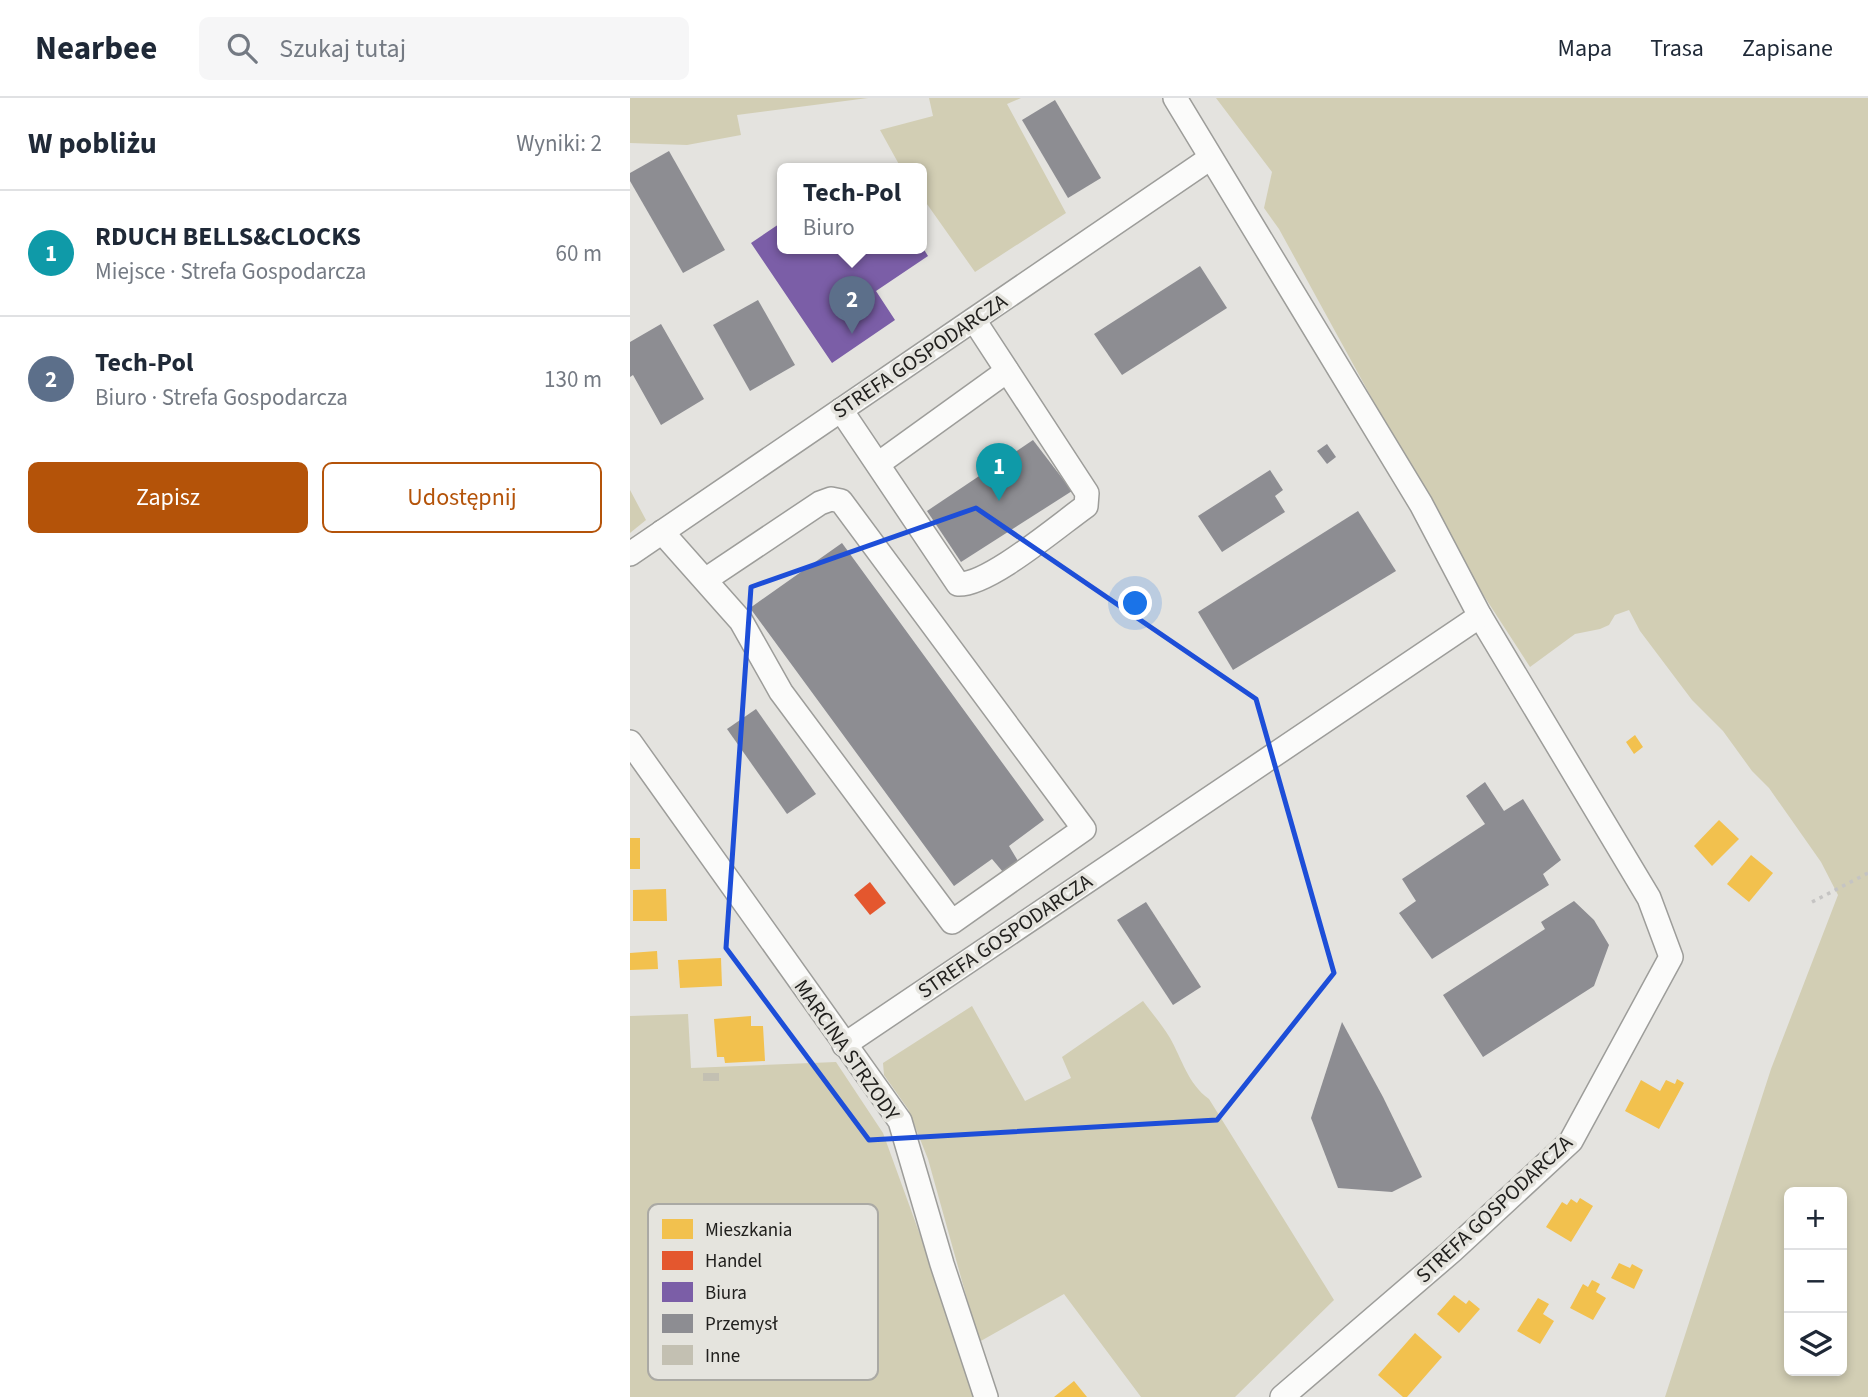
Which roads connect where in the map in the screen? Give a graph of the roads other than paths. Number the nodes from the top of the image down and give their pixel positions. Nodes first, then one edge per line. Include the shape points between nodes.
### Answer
1 (1175, 98) edge
2 (1209, 159) junction
3 (974, 320) junction
4 (1007, 370) junction
5 (841, 410) junction
6 (878, 464) junction
7 (662, 532) junction
8 (630, 554) edge
9 (705, 580) junction
10 (1480, 616) junction
11 (630, 742) edge
12 (844, 1045) junction
13 (986, 1397) edge
14 (1282, 1397) edge

1 - 2 street, STREFA GOSPODARCZA
2 - 3 street, STREFA GOSPODARCZA
2 - 10 street, STREFA GOSPODARCZA via 1421,504
3 - 4 street
3 - 5 street, STREFA GOSPODARCZA
4 - 6 street
4 - 6 street via 1087,493 1086,506 987,577 958,584
5 - 6 street
5 - 7 street, STREFA GOSPODARCZA
7 - 8 street, STREFA GOSPODARCZA
7 - 9 street
9 - 9 street via 741,621 781,692 952,922 1084,829 841,501 820,503
10 - 12 street, STREFA GOSPODARCZA
10 - 14 street, STREFA GOSPODARCZA via 1649,898 1671,957 1571,1141
11 - 12 street, MARCINA STRZODY
12 - 13 street, MARCINA STRZODY via 900,1121

